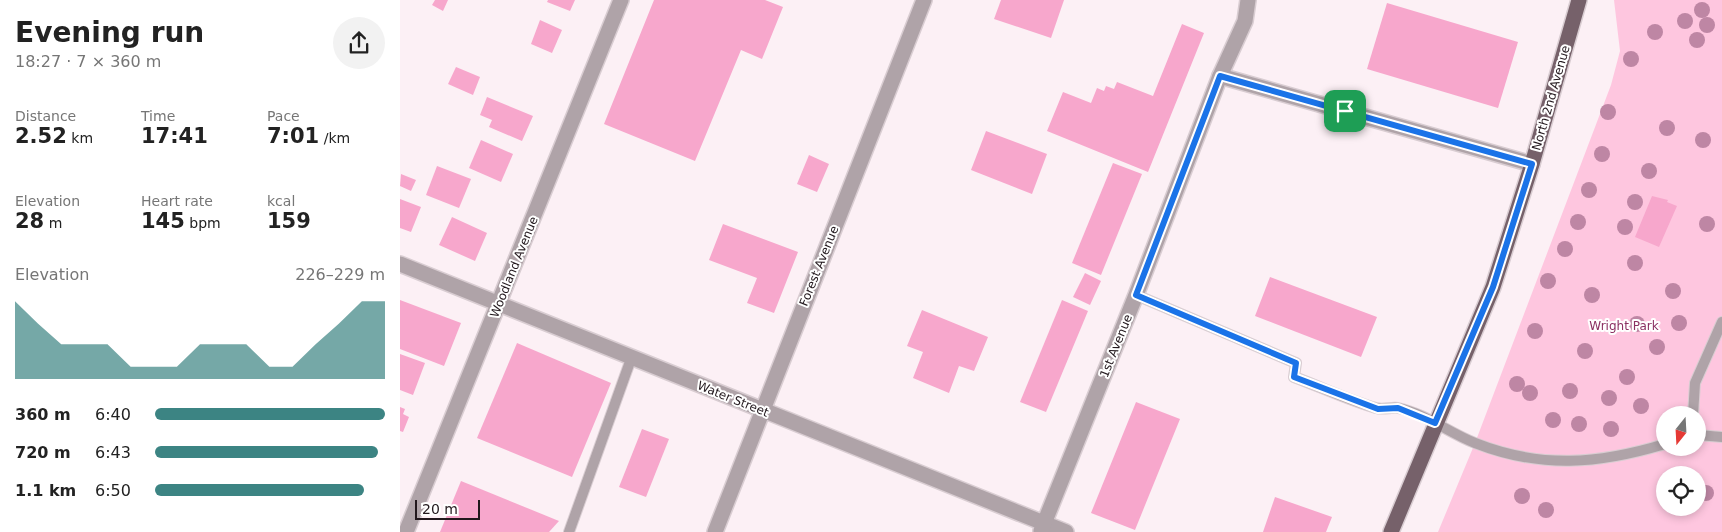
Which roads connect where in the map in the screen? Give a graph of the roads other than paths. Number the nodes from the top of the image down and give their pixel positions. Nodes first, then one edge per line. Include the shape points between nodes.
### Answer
1 (620, 0) edge
2 (924, 0) edge
3 (1248, 0) edge
4 (1579, 0) edge
5 (1220, 76) junction
6 (1532, 164) junction
7 (400, 264) edge
8 (1136, 295) junction
9 (500, 304) junction
10 (1722, 322) edge
11 (631, 358) junction
12 (1694, 406) edge
13 (762, 411) junction
14 (1435, 423) junction
15 (1706, 436) edge
16 (1722, 437) edge
17 (1656, 447) edge
18 (1042, 528) edge
19 (406, 532) edge
20 (569, 532) edge
21 (715, 532) edge
22 (1066, 532) edge
23 (1392, 532) edge

1 - 9 street, Woodland Avenue
2 - 13 street, Forest Avenue
3 - 5 street, 1st Avenue via 1245,21
4 - 6 main road, North 2nd Avenue
5 - 6 street
5 - 8 street, 1st Avenue
6 - 14 main road, North 2nd Avenue via 1493,287
7 - 9 street, Water Street
8 - 14 lane via 1296,363 1294,377 1378,409 1398,408
8 - 18 street, 1st Avenue
9 - 11 street, Water Street
9 - 19 street, Woodland Avenue
10 - 12 lane via 1695,384
11 - 13 street, Water Street
11 - 20 lane
13 - 18 street, Water Street
13 - 21 street, Forest Avenue
14 - 17 lane via 1475,443 1518,456 1557,461 1592,461
14 - 23 main road, North 2nd Avenue
15 - 16 lane
18 - 22 street, Water Street

